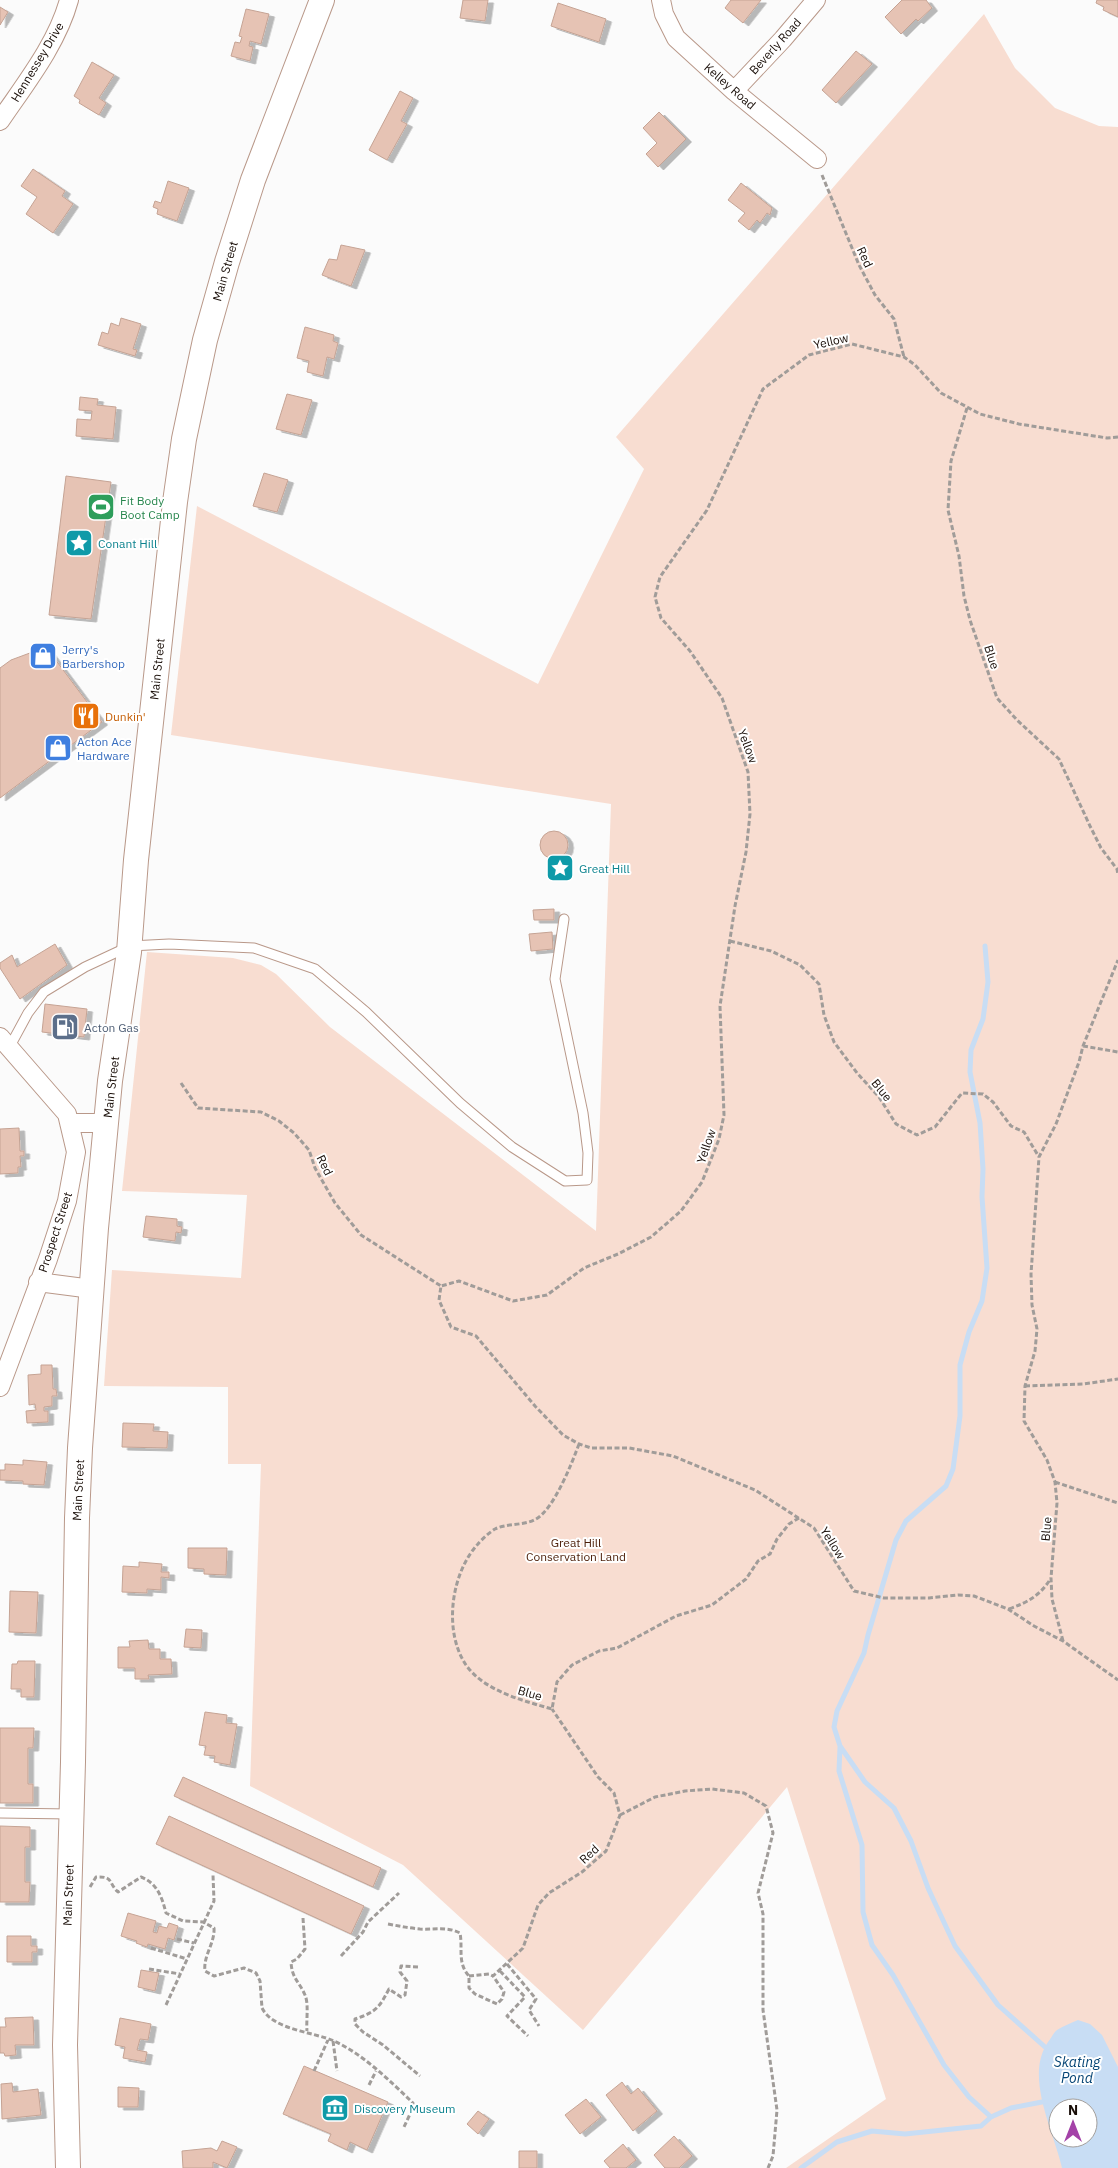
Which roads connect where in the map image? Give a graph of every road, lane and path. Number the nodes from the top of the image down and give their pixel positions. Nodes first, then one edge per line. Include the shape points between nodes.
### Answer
1 (69, 0) edge
2 (322, 0) edge
3 (661, 0) edge
4 (816, 0) edge
5 (734, 91) junction
6 (3, 109) edge
7 (817, 159) joint
8 (904, 357) junction
9 (967, 408) junction
10 (1118, 437) edge
11 (1118, 875) edge
12 (564, 919) dead end
13 (730, 941) junction
14 (130, 946) junction
15 (1118, 960) edge
16 (5, 1042) edge
17 (1083, 1046) junction
18 (1118, 1052) edge
19 (181, 1083) dead end
20 (69, 1123) junction
21 (106, 1123) junction
22 (1039, 1157) junction
23 (38, 1282) junction
24 (441, 1286) junction
25 (92, 1289) junction
26 (1118, 1379) edge
27 (1025, 1386) junction
28 (0, 1388) edge
29 (579, 1444) junction
30 (1055, 1482) junction
31 (1118, 1503) edge
32 (799, 1518) junction
33 (1051, 1578) junction
34 (1008, 1609) junction
35 (1063, 1641) junction
36 (1118, 1680) edge
37 (552, 1709) junction
38 (0, 1813) edge
39 (71, 1814) junction
40 (620, 1814) junction
41 (213, 1875) dead end
42 (87, 1893) dead end
43 (398, 1893) dead end
44 (303, 1918) dead end
45 (203, 1922) junction
46 (388, 1924) dead end
47 (177, 1939) dead end
48 (194, 1943) junction
49 (151, 1948) dead end
50 (341, 1956) dead end
51 (187, 1959) junction
52 (507, 1964) junction
53 (418, 1967) dead end
54 (149, 1969) dead end
55 (500, 1971) junction
56 (180, 1974) junction
57 (469, 1976) junction
58 (493, 1976) junction
59 (166, 2005) dead end
60 (539, 2026) dead end
61 (306, 2032) junction
62 (528, 2036) dead end
63 (330, 2040) junction
64 (314, 2071) dead end
65 (337, 2071) dead end
66 (376, 2071) junction
67 (420, 2076) dead end
68 (369, 2085) dead end
69 (403, 2129) dead end
70 (68, 2168) edge
71 (768, 2168) edge

1 - 6 street, Hennessey Drive via 44,53
2 - 14 main road, Main Street via 253,180 224,271 205,340 184,439 136,860
3 - 5 street, Kelley Road via 676,38
4 - 5 street, Beverly Road
5 - 7 street, Kelley Road
7 - 8 path, Red via 859,266 875,295 894,319
8 - 9 path, Yellow via 941,393
8 - 13 path, Yellow via 852,344 809,355 763,389 707,510 660,577 655,597 661,618 690,651 722,698 748,772 750,814
9 - 10 path, Yellow via 1019,424
9 - 11 path, Blue via 951,461 948,510 970,620 997,698 1059,759 1101,848
12 - 14 lane via 555,980 583,1113 588,1154 587,1180 565,1181 512,1147 315,969 254,948 169,944
13 - 22 path, Blue via 771,951 800,965 819,984 824,1015 834,1042 879,1097 896,1124 917,1135 934,1127 962,1093 983,1094 1011,1126 1024,1132
13 - 24 path, Yellow via 720,1006 724,1115 719,1139 702,1182 681,1211 651,1237 584,1268 547,1295 514,1301 459,1281
14 - 16 lane via 44,992
14 - 21 main road, Main Street
15 - 17 path, Blue
16 - 20 street, Prospect Street via 67,1114
17 - 18 path
17 - 22 path, Blue via 1056,1124
19 - 24 path, Red via 198,1108 261,1112 279,1121 309,1150 315,1168 335,1203 361,1235
20 - 21 street
20 - 23 street, Prospect Street via 76,1152 67,1200
21 - 25 main road, Main Street
22 - 27 path, Blue via 1031,1274 1037,1329 1035,1351
23 - 25 street
23 - 28 street, Prospect Street
24 - 29 path, Yellow via 440,1300 451,1327 476,1336 556,1428
25 - 39 main road, Main Street via 77,1518
26 - 27 path
27 - 30 path, Blue via 1024,1421 1047,1460
29 - 32 path, Yellow via 590,1448 629,1448 674,1456 755,1490
29 - 37 path, Blue via 569,1472 536,1519 496,1529 478,1544 465,1561 452,1608 459,1649 466,1665 482,1680 511,1697
30 - 31 path
30 - 33 path, Blue via 1057,1503
32 - 34 path, Yellow via 814,1528 854,1591 884,1598 974,1596
32 - 37 path, Blue via 776,1539 770,1554 758,1561 746,1579 712,1605 676,1616 617,1648 598,1651 572,1665 557,1682
33 - 34 path via 1030,1601
33 - 35 path, Blue via 1052,1599
34 - 35 path, Yellow
35 - 36 path, Yellow
37 - 40 path via 598,1777 614,1793
38 - 39 lane
39 - 70 main road, Main Street via 65,2045
40 - 52 path, Red via 606,1851 582,1872 549,1893 538,1905 523,1948
40 - 71 path via 655,1797 712,1788 744,1793 766,1806 773,1833 758,1893 763,1914 763,2010 776,2110 773,2156
41 - 45 path via 214,1900
42 - 45 path via 96,1877 105,1876 118,1892 141,1876 158,1890 166,1913 183,1921
43 - 50 path via 368,1922 364,1932
44 - 61 path via 305,1949 291,1962 295,1980 306,1996
45 - 48 path
45 - 61 path via 214,1928 205,1971 214,1976 244,1968 256,1973 264,2012 279,2022
46 - 57 path via 422,1930 452,1929 460,1933 460,1957
47 - 48 path
48 - 51 path
49 - 51 path
51 - 56 path
52 - 55 path, Red
52 - 60 path via 536,1999 529,2010
53 - 67 path via 401,1966 400,1972 407,1981 405,1995 401,1997 389,1989 380,2006 371,2014 355,2019 363,2032
54 - 56 path
55 - 58 path, Red
55 - 62 path via 525,1997 507,2016
56 - 59 path
57 - 58 path
57 - 58 path via 469,1988 497,2004 504,1992
61 - 63 path
63 - 64 path
63 - 65 path
63 - 66 path via 356,2054
66 - 68 path
66 - 69 path via 413,2103

